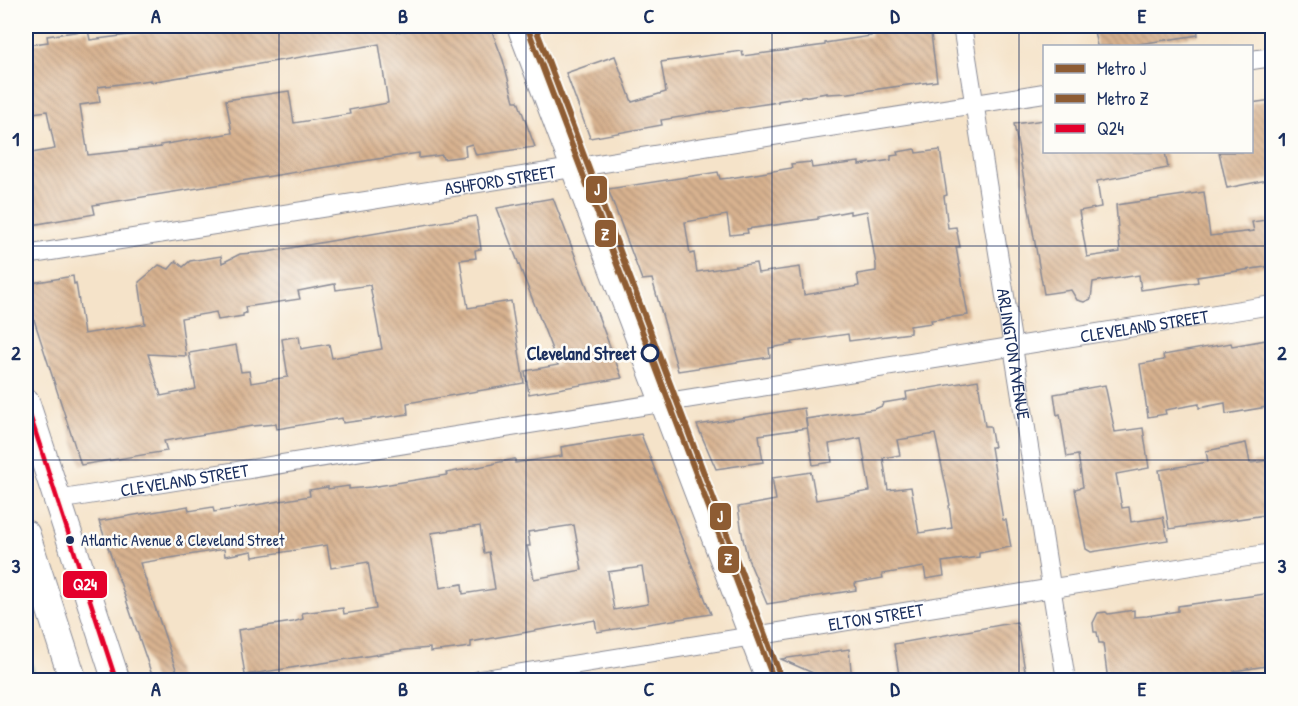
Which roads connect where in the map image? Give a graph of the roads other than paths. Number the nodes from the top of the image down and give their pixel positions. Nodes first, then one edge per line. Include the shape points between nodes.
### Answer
1 (519, 26) edge
2 (962, 26) edge
3 (1272, 57) edge
4 (1253, 60) edge
5 (1043, 93) edge
6 (975, 104) junction
7 (572, 168) junction
8 (26, 255) edge
9 (1272, 304) edge
10 (1012, 346) junction
11 (662, 401) junction
12 (26, 403) edge
13 (57, 500) junction
14 (26, 534) edge
15 (1272, 553) edge
16 (1051, 588) junction
17 (751, 635) junction
18 (73, 681) edge
19 (117, 681) edge
20 (479, 681) edge
21 (768, 681) edge
22 (1066, 681) edge

1 - 7 street
2 - 6 street, ARLINGTON AVENUE
3 - 4 street
5 - 6 street, ASHFORD STREET
6 - 7 street, ASHFORD STREET
6 - 10 street, ARLINGTON AVENUE
7 - 8 street, ASHFORD STREET
7 - 11 street
9 - 10 street, CLEVELAND STREET
10 - 11 street, CLEVELAND STREET
10 - 16 street, ARLINGTON AVENUE
11 - 13 street, CLEVELAND STREET
11 - 17 street
12 - 13 main road
13 - 19 main road
14 - 18 main road
15 - 16 street, ELTON STREET
16 - 17 street, ELTON STREET
16 - 22 street, ARLINGTON AVENUE
17 - 20 street, ELTON STREET
17 - 21 street

